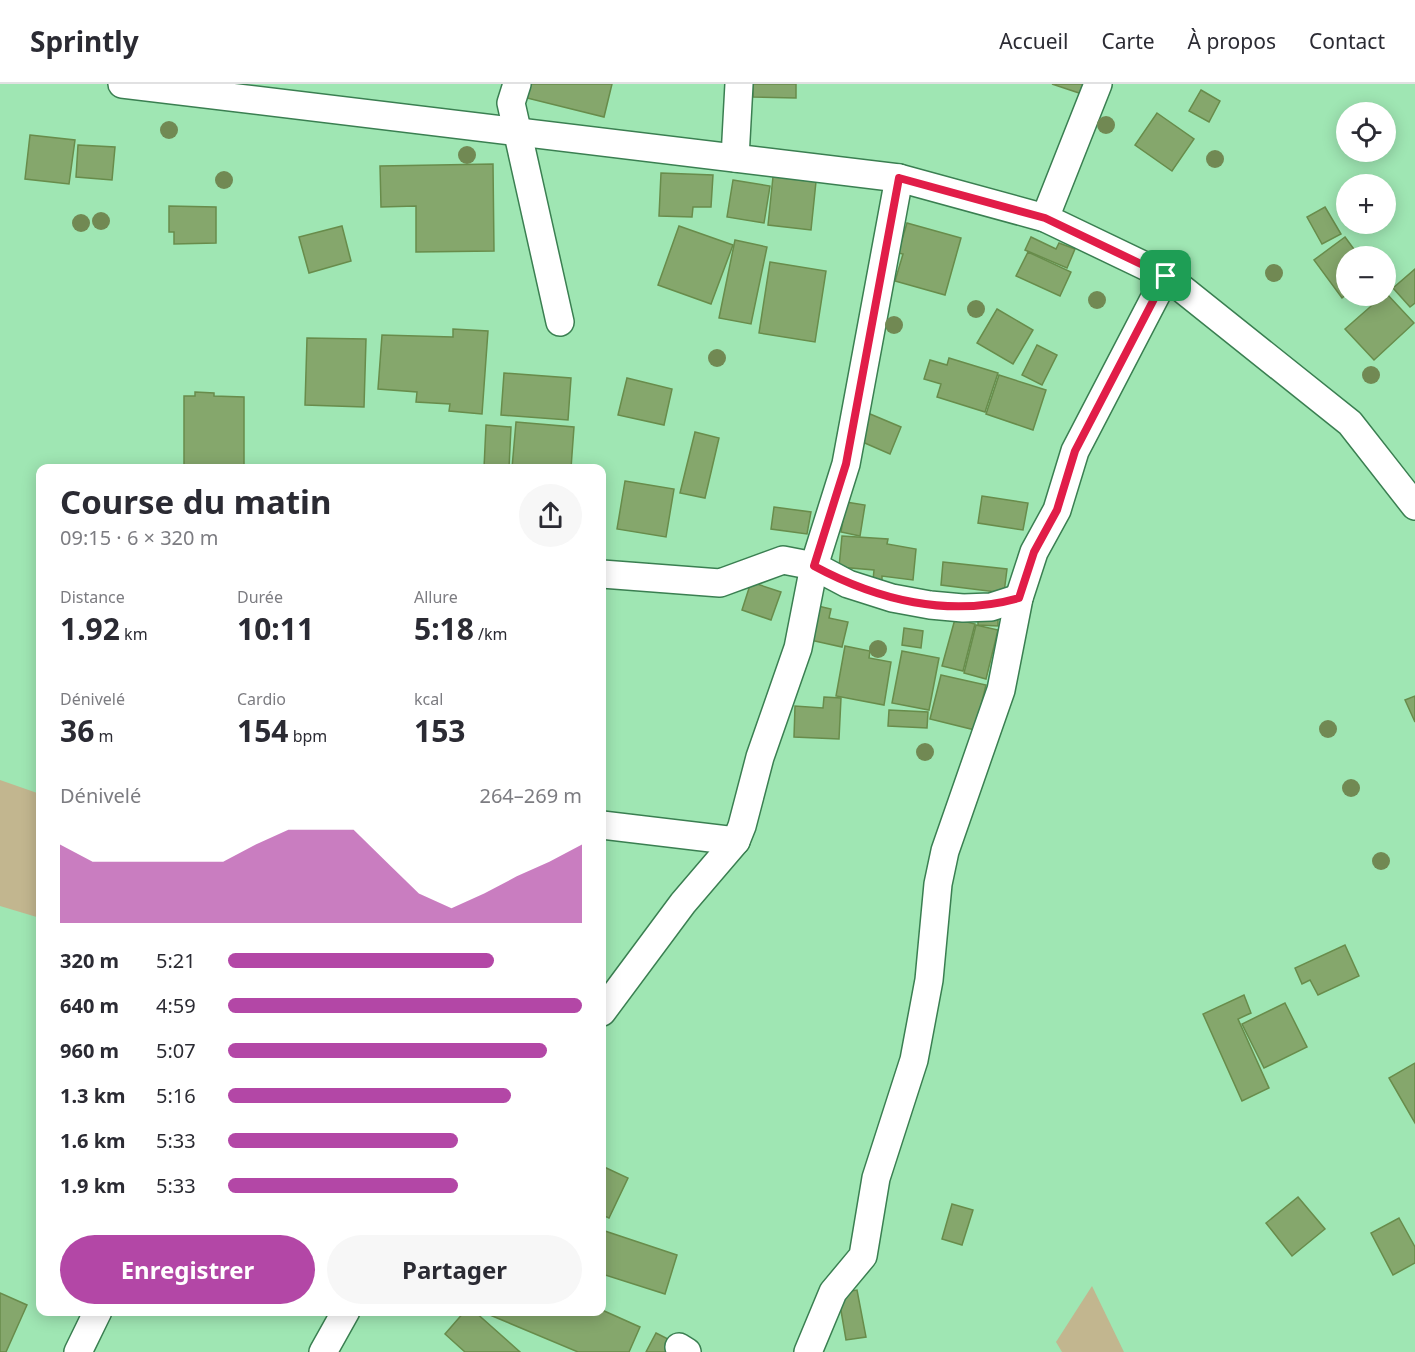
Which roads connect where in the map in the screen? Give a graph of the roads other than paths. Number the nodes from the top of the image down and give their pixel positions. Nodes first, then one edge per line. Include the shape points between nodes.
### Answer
1 (122, 84) edge
2 (517, 84) edge
3 (739, 84) edge
4 (1098, 84) edge
5 (519, 133) junction
6 (735, 158) junction
7 (899, 178) junction
8 (1045, 218) junction
9 (1166, 276) junction
10 (560, 322) dead end
11 (1415, 506) edge
12 (814, 566) junction
13 (606, 574) edge
14 (1019, 598) junction
15 (606, 825) edge
16 (736, 841) junction
17 (606, 1007) edge
18 (96, 1316) edge
19 (343, 1316) edge
20 (78, 1352) edge
21 (323, 1352) edge
22 (808, 1352) edge

1 - 5 street
2 - 5 street via 511,103
3 - 6 street
4 - 8 street
5 - 6 street
5 - 10 street
6 - 7 street
7 - 8 street
7 - 12 street via 846,464
8 - 9 street
9 - 11 street via 1350,423
9 - 14 street via 1075,451 1057,510 1034,552
12 - 13 street via 783,560 720,583
12 - 14 street via 848,584 930,605 990,607
12 - 16 street via 798,648
14 - 22 street via 1001,690 945,851 929,980 914,1060 876,1178 863,1256 833,1292
15 - 16 street
16 - 17 street via 683,903
18 - 20 street
19 - 21 street

